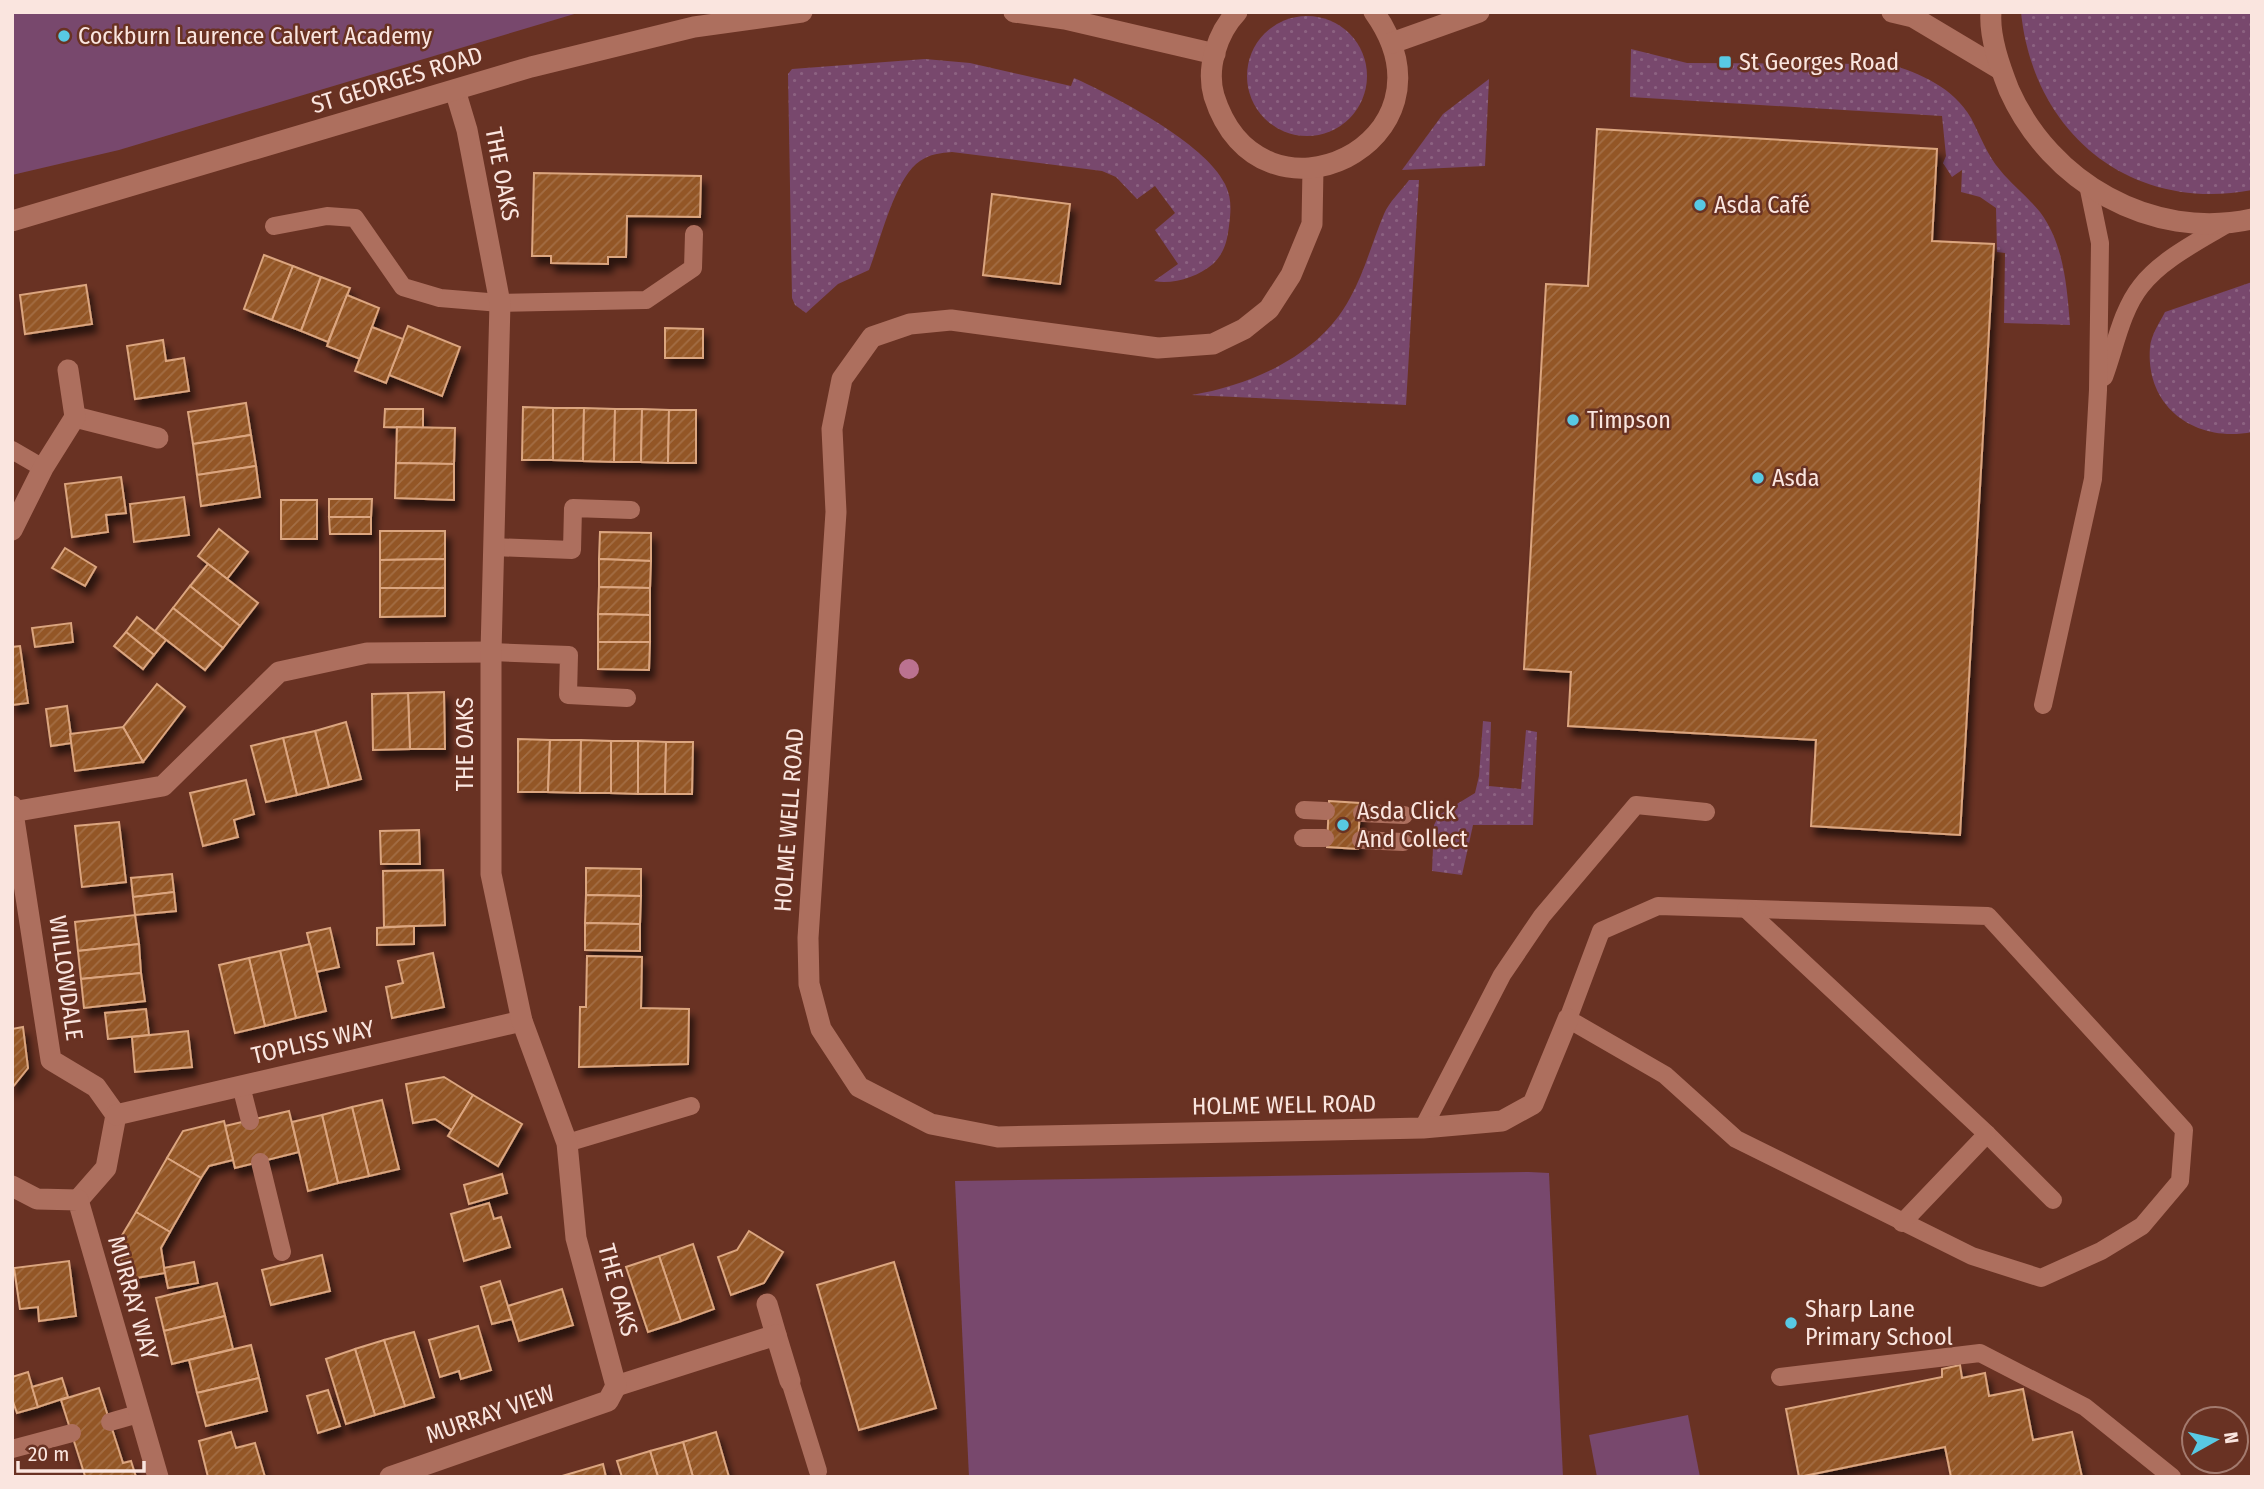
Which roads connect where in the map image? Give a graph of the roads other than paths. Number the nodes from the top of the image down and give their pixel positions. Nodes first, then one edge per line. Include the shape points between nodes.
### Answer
1 (802, 12) edge
2 (1014, 12) edge
3 (1237, 12) edge
4 (1374, 12) edge
5 (1479, 12) edge
6 (1892, 12) edge
7 (1991, 12) edge
8 (692, 20) edge
9 (1392, 43) junction
10 (1215, 54) junction
11 (2000, 69) junction
12 (455, 90) junction
13 (1313, 168) junction
14 (2088, 185) junction
15 (2252, 219) edge
16 (12, 221) edge
17 (2225, 225) junction
18 (274, 226) dead end
19 (694, 234) dead end
20 (500, 303) junction
21 (68, 370) dead end
22 (2098, 390) junction
23 (75, 417) junction
24 (158, 438) dead end
25 (12, 450) edge
26 (43, 468) junction
27 (631, 510) dead end
28 (12, 530) edge
29 (493, 547) junction
30 (491, 652) junction
31 (627, 698) dead end
32 (2043, 705) dead end
33 (13, 809) edge
34 (1304, 810) dead end
35 (1326, 811) dead end
36 (1706, 811) dead end
37 (1362, 813) dead end
38 (1404, 815) dead end
39 (1303, 838) dead end
40 (1325, 838) dead end
41 (1361, 840) dead end
42 (1403, 842) dead end
43 (1746, 909) junction
44 (1568, 1019) junction
45 (522, 1021) junction
46 (241, 1086) junction
47 (691, 1106) dead end
48 (116, 1115) junction
49 (250, 1121) dead end
50 (1423, 1128) junction
51 (1987, 1134) junction
52 (567, 1143) junction
53 (260, 1162) dead end
54 (12, 1186) edge
55 (78, 1200) junction
56 (2053, 1200) dead end
57 (1902, 1223) junction
58 (282, 1252) dead end
59 (767, 1304) dead end
60 (776, 1335) junction
61 (1780, 1377) dead end
62 (790, 1381) joint
63 (612, 1393) junction
64 (138, 1414) junction
65 (110, 1422) dead end
66 (72, 1433) dead end
67 (12, 1449) edge
68 (818, 1471) dead end
69 (158, 1477) edge
70 (390, 1477) edge
71 (2172, 1477) edge

1 - 8 street, ST GEORGES ROAD
2 - 10 street via 1065,19
3 - 10 street via 1218,40
4 - 9 street
5 - 9 street
6 - 11 street via 1913,17
7 - 11 street
8 - 12 street, ST GEORGES ROAD
9 - 13 street via 1398,75 1396,98 1386,122 1371,142 1350,158
10 - 13 street via 1212,89 1234,136 1252,153 1276,164
11 - 14 street via 2023,121 2066,171
12 - 16 street, ST GEORGES ROAD
12 - 20 street, THE OAKS
13 - 50 street, HOLME WELL ROAD via 1312,224 1292,275 1269,309 1244,329 1213,344 1158,348 951,320 910,324 873,337 842,379 832,429 835,512 808,938 809,984 821,1029 859,1087 931,1124 998,1137
14 - 17 street via 2121,206 2172,222
14 - 22 lane via 2100,243
15 - 17 street
17 - 22 lane via 2141,285 2124,314
18 - 20 lane via 327,216 355,218 403,287 440,298
19 - 20 lane via 693,268 646,300
20 - 29 street, THE OAKS
21 - 23 street
22 - 32 lane via 2093,479
23 - 24 street
23 - 26 street
25 - 26 lane
26 - 28 street
27 - 29 lane via 573,508 572,550
29 - 30 street, THE OAKS
30 - 31 lane via 569,655 568,695
30 - 33 street via 367,653 279,672 163,786
30 - 45 street, THE OAKS via 491,874
33 - 48 street, WILLOWDALE via 51,1060 96,1087
34 - 35 lane
36 - 50 lane via 1636,805 1542,916 1502,975
37 - 38 lane
39 - 40 lane
41 - 42 lane
43 - 44 lane via 1658,906 1601,931
43 - 51 lane
43 - 57 lane via 1988,916 2184,1130 2180,1181 2142,1226 2041,1278 1972,1256
44 - 50 street, HOLME WELL ROAD via 1533,1104 1502,1121
44 - 57 lane via 1665,1075 1736,1139
45 - 46 street, TOPLISS WAY
45 - 52 street, THE OAKS
46 - 48 street, TOPLISS WAY
46 - 49 lane
47 - 52 lane
48 - 55 street via 106,1168
51 - 56 lane
51 - 57 lane
52 - 63 street, THE OAKS via 576,1238
53 - 58 lane
54 - 55 street via 37,1199
55 - 64 street, MURRAY WAY
59 - 60 street
60 - 62 street
60 - 63 street
61 - 71 lane via 1980,1353 2085,1407
62 - 68 lane
63 - 70 street, MURRAY VIEW
64 - 65 lane
64 - 69 street, MURRAY WAY
66 - 67 lane

